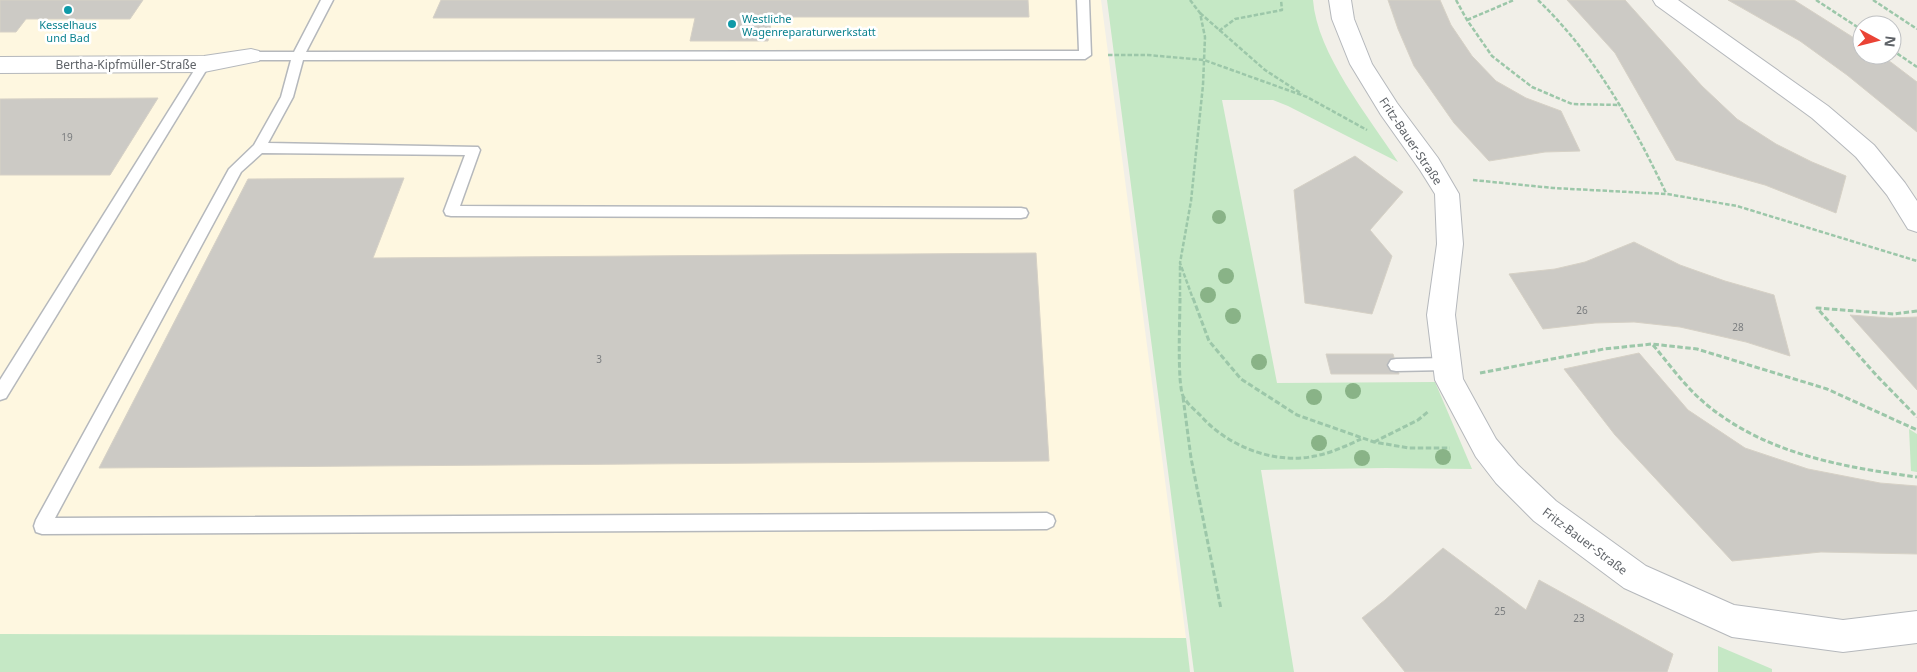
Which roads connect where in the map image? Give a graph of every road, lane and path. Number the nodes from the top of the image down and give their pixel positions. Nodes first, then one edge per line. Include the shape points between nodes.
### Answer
1 (328, 0) edge
2 (1083, 0) edge
3 (1190, 0) edge
4 (1281, 0) edge
5 (1340, 0) edge
6 (1456, 0) edge
7 (1514, 0) edge
8 (1538, 0) edge
9 (1664, 0) edge
10 (1816, 0) edge
11 (1873, 0) edge
12 (1200, 13) junction
13 (1466, 20) junction
14 (1852, 23) edge
15 (1917, 29) edge
16 (1219, 31) junction
17 (298, 55) junction
18 (1085, 55) junction
19 (251, 56) joint
20 (1902, 57) edge
21 (1204, 60) junction
22 (204, 64) junction
23 (0, 65) edge
24 (1917, 67) edge
25 (1307, 97) junction
26 (1620, 105) junction
27 (1368, 130) dead end
28 (259, 148) junction
29 (1436, 176) junction
30 (1667, 194) junction
31 (1021, 213) dead end
32 (1917, 222) edge
33 (1917, 261) edge
34 (1180, 263) junction
35 (1917, 311) edge
36 (1652, 344) junction
37 (1396, 365) dead end
38 (1450, 379) junction
39 (0, 393) edge
40 (1183, 396) junction
41 (1917, 417) edge
42 (1917, 430) edge
43 (1361, 439) junction
44 (1374, 442) junction
45 (1486, 448) junction
46 (1917, 477) edge
47 (1047, 521) dead end
48 (1221, 609) dead end
49 (1917, 628) edge

1 - 17 lane
2 - 18 lane
3 - 12 path
4 - 16 path via 1282,10 1236,19
5 - 29 street, Fritz-Bauer-Straße via 1343,19 1361,64
6 - 13 path
7 - 13 path
8 - 26 path via 1559,19 1587,54
9 - 32 street via 1820,112 1865,151 1896,189
10 - 14 path
11 - 15 path
12 - 16 path
12 - 21 path via 1205,37
13 - 26 path via 1492,56 1532,87 1572,104
16 - 25 path via 1265,70
17 - 18 lane
17 - 19 lane
17 - 28 lane via 287,97
18 - 21 path via 1148,55
19 - 22 street, Bertha-Kipfmüller-Straße
20 - 24 path
21 - 25 path
21 - 34 path via 1191,201
22 - 23 street, Bertha-Kipfmüller-Straße
22 - 39 lane
25 - 27 path
26 - 30 path via 1635,128
28 - 31 lane via 473,150 451,211
28 - 47 lane via 236,169 42,526
29 - 30 path via 1553,188
29 - 38 street, Fritz-Bauer-Straße via 1446,194 1450,244 1441,315
30 - 33 path via 1737,206
34 - 40 path
34 - 43 path via 1209,341 1241,379 1297,415
35 - 41 path via 1894,314 1817,308
36 - 38 path via 1604,349
36 - 42 path via 1697,349 1827,389
36 - 46 path via 1706,404 1747,434 1803,457 1874,472
37 - 38 lane
38 - 44 path via 1418,420
38 - 45 street, Fritz-Bauer-Straße
40 - 43 path via 1213,430 1250,450 1284,458 1313,457
40 - 48 path via 1191,458
43 - 44 path
44 - 45 path via 1409,448
45 - 49 street, Fritz-Bauer-Straße via 1544,511 1635,578 1732,622 1843,636

